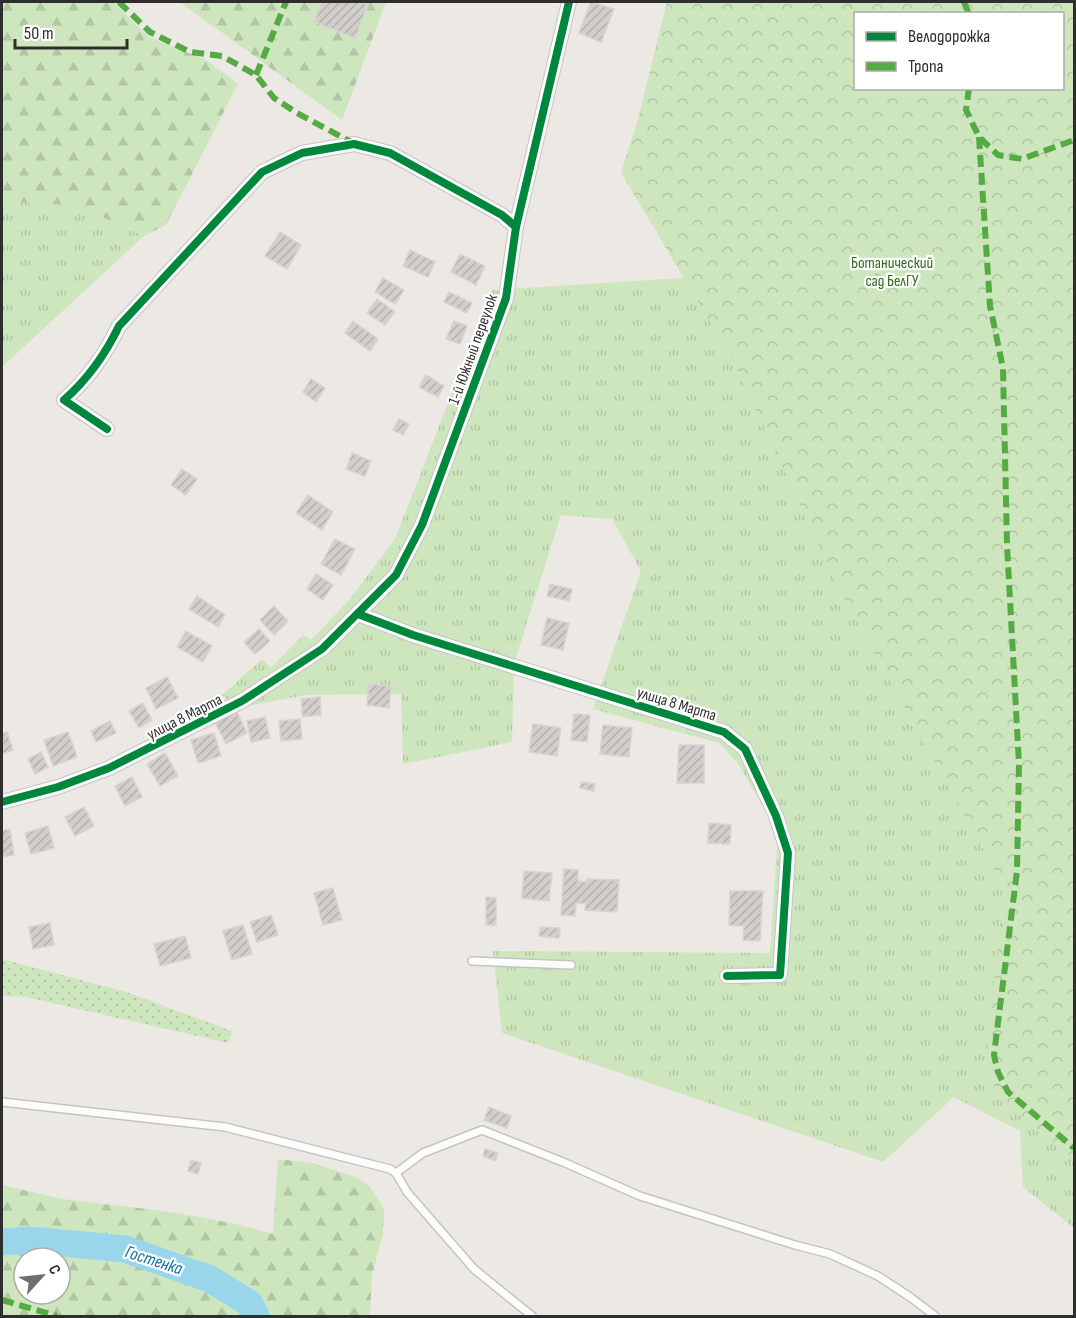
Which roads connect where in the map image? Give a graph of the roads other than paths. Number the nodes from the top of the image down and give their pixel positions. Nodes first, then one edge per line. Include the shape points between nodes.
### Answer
1 (569, 2) edge
2 (516, 227) junction
3 (107, 429) dead end
4 (422, 525) joint
5 (358, 614) junction
6 (2, 802) edge
7 (472, 961) dead end
8 (571, 964) dead end
9 (727, 976) dead end
10 (2, 1102) edge
11 (396, 1173) junction
12 (532, 1317) edge
13 (935, 1317) edge

1 - 2 street, 1-й Южный переулок
2 - 3 street via 502,215 390,153 354,144 302,153 262,172 119,326 84,383 64,400
2 - 4 street, 1-й Южный переулок via 506,298
4 - 5 street, улица 8 Марта via 396,575
5 - 6 street, улица 8 Марта via 322,649 242,701 109,768
5 - 9 street, улица 8 Марта via 413,635 724,732 745,749 776,816 788,854 780,975
7 - 8 lane
10 - 11 lane via 225,1127 390,1168
11 - 12 lane via 407,1192 474,1269
11 - 13 lane via 423,1153 482,1130 640,1196 830,1254 878,1276

